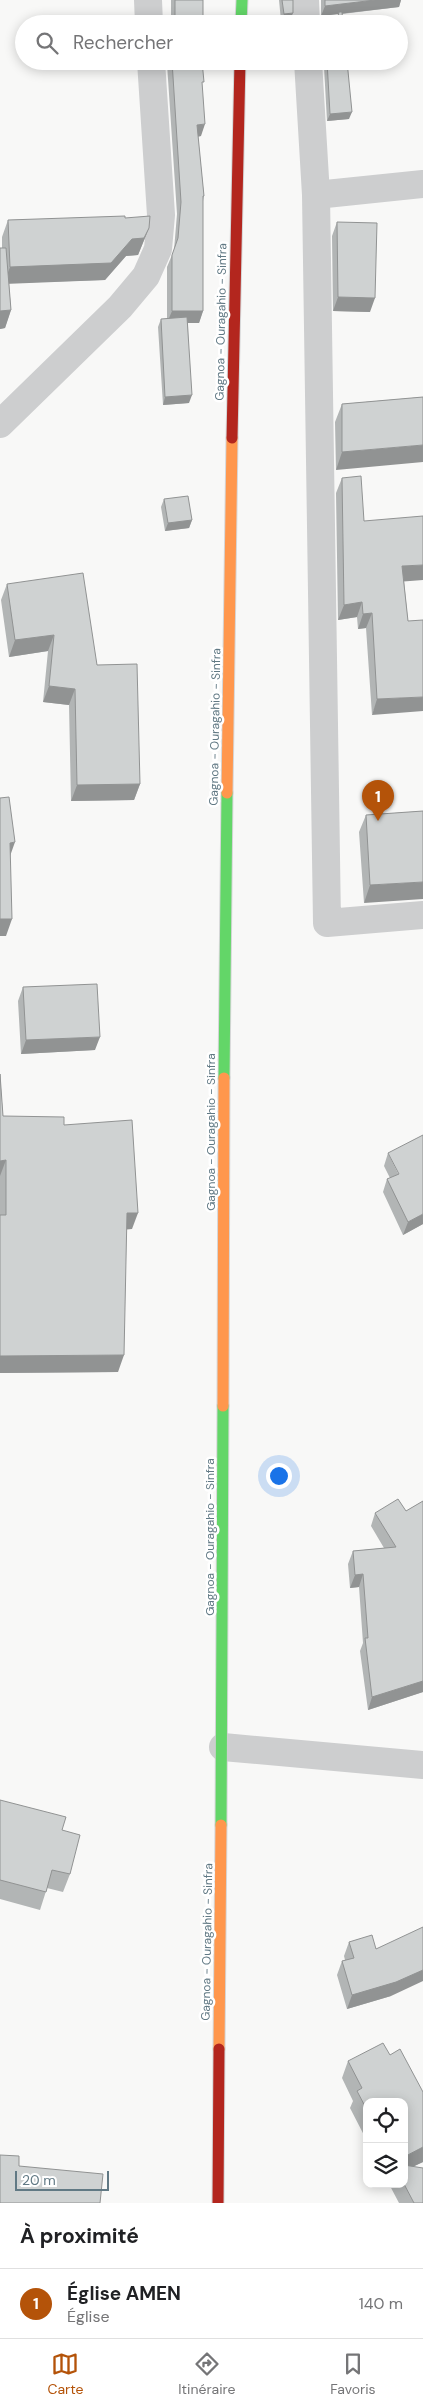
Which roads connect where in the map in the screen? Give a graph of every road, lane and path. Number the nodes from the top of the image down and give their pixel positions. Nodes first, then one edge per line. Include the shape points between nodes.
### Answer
1 (148, 0) edge
2 (242, 0) edge
3 (305, 0) edge
4 (149, 15) edge
5 (241, 15) edge
6 (306, 15) edge
7 (152, 70) edge
8 (240, 70) edge
9 (309, 70) edge
10 (423, 184) edge
11 (316, 195) junction
12 (0, 424) edge
13 (423, 915) edge
14 (223, 1747) junction
15 (423, 1765) edge
16 (218, 2203) edge

1 - 4 street
2 - 5 main road
3 - 6 street
7 - 12 street via 161,215 158,249 146,276 120,307
8 - 14 main road, Gagnoa - Ouragahio - Sinfra via 225,994
9 - 11 street
10 - 11 street
11 - 13 street via 327,923
14 - 15 street
14 - 16 main road, Gagnoa - Ouragahio - Sinfra

